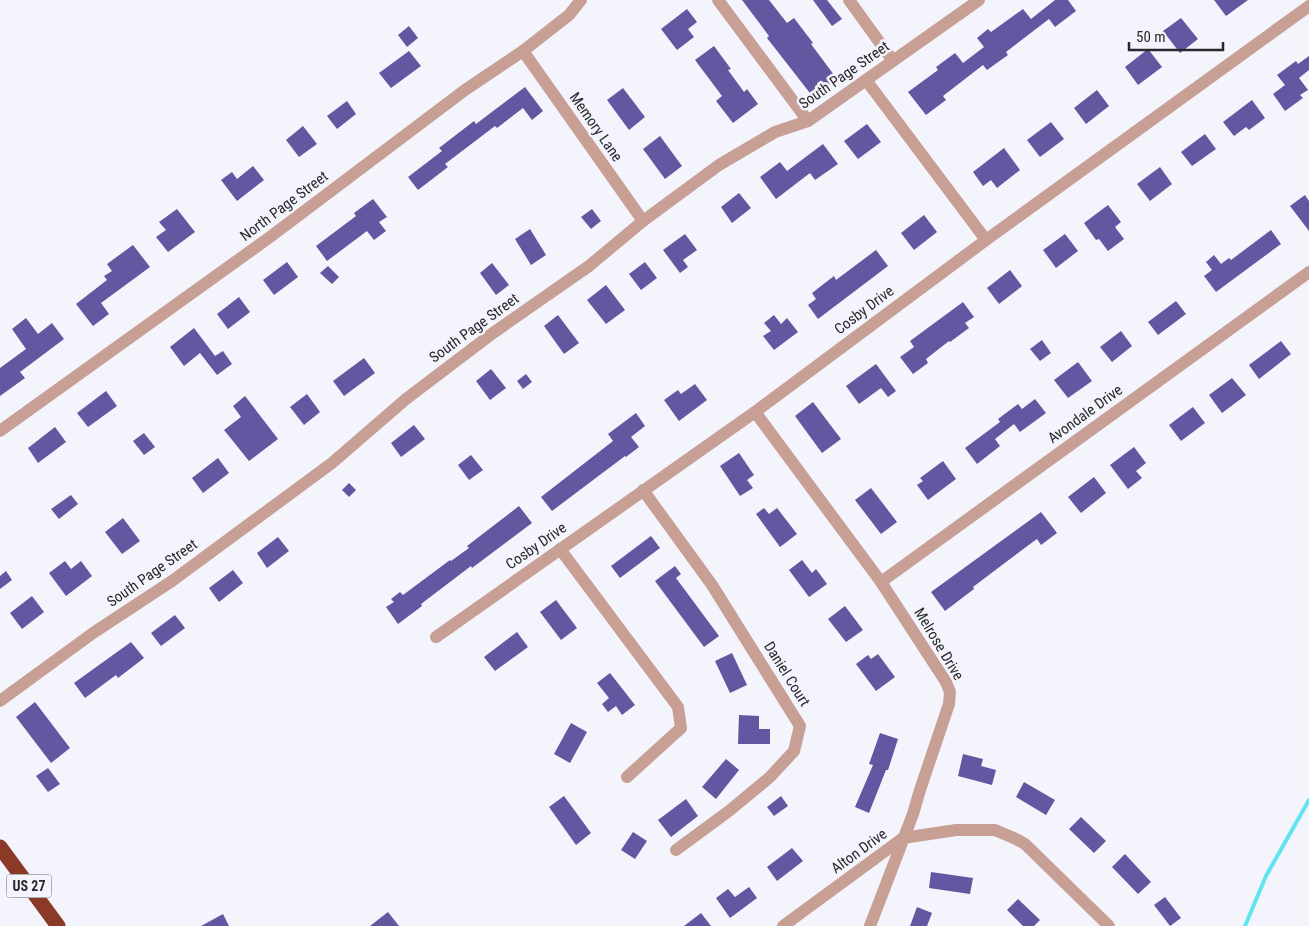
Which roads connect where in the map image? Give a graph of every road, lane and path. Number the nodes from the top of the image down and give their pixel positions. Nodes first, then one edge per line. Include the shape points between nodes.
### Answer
1 (581, 0) edge
2 (718, 0) edge
3 (849, 0) edge
4 (979, 0) edge
5 (1309, 6) edge
6 (523, 51) junction
7 (893, 61) junction
8 (866, 80) junction
9 (808, 121) junction
10 (643, 221) junction
11 (986, 240) junction
12 (1309, 272) edge
13 (755, 412) junction
14 (0, 431) edge
15 (643, 490) junction
16 (560, 549) junction
17 (881, 582) junction
18 (436, 636) dead end
19 (0, 701) edge
20 (627, 777) dead end
21 (903, 838) junction
22 (0, 847) edge
23 (676, 850) dead end
24 (58, 926) edge
25 (783, 926) edge
26 (870, 926) edge
27 (1109, 926) edge

1 - 6 street, North Page Street via 569,15
2 - 9 street
3 - 7 street
4 - 7 street, South Page Street
5 - 11 street, Cosby Drive
6 - 10 street, Memory Lane
6 - 14 street, North Page Street via 465,90 270,237
7 - 8 street, South Page Street
8 - 9 street, South Page Street
8 - 11 street
9 - 10 street, South Page Street via 776,132 719,165
10 - 19 street, South Page Street via 589,266 406,399 332,463 172,581 93,632
11 - 13 street, Cosby Drive
12 - 17 street, Avondale Drive
13 - 15 street, Cosby Drive
13 - 17 street, Melrose Drive
15 - 16 street, Cosby Drive
15 - 23 street, Daniel Court via 712,585 800,726 794,751 770,777
16 - 18 street, Cosby Drive
16 - 20 street via 678,707 681,728
17 - 21 street, Melrose Drive via 950,692 950,704
21 - 25 street, Alton Drive
21 - 26 street, Melrose Drive
21 - 27 street, Alton Drive via 956,830 995,830 1032,850
22 - 24 highway, US 27

